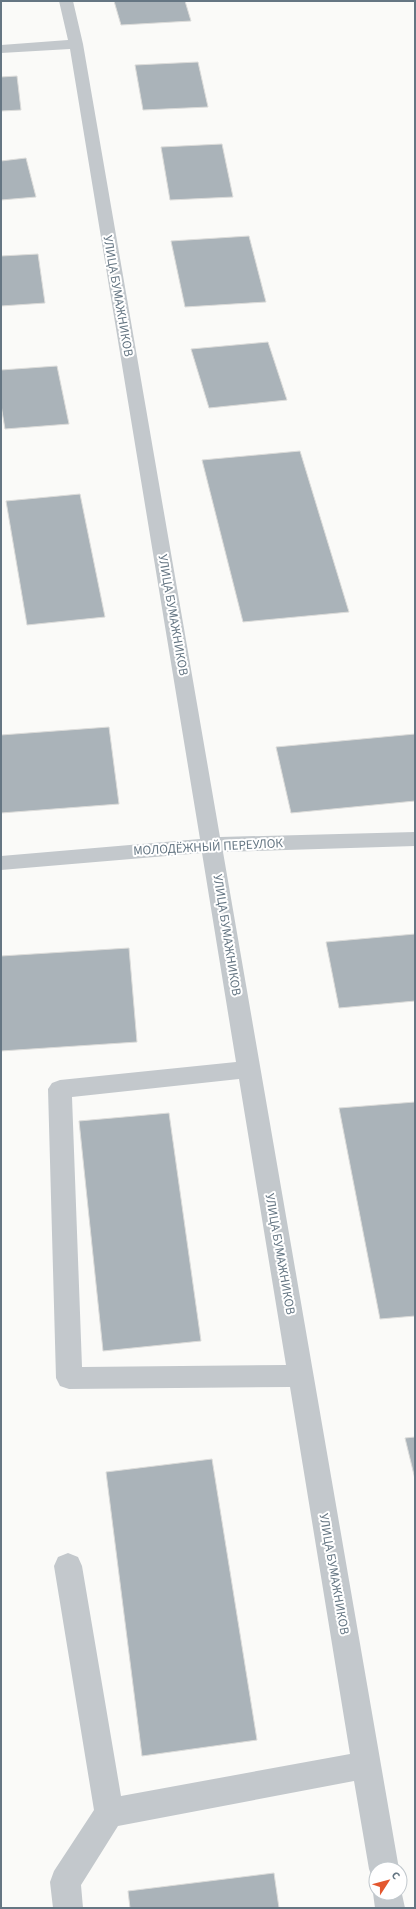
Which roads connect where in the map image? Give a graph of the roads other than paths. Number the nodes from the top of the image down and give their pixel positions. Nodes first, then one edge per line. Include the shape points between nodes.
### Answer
1 (66, 1) edge
2 (76, 44) junction
3 (1, 49) edge
4 (415, 839) edge
5 (212, 845) junction
6 (1, 863) edge
7 (249, 1069) junction
8 (301, 1376) junction
9 (68, 1566) dead end
10 (366, 1765) junction
11 (109, 1813) junction
12 (383, 1861) edge
13 (68, 1908) edge

1 - 2 street, УЛИЦА БУМАЖНИКОВ
2 - 3 street
2 - 5 street, УЛИЦА БУМАЖНИКОВ
4 - 5 street, МОЛОДЁЖНЫЙ ПЕРЕУЛОК
5 - 6 street, МОЛОДЁЖНЫЙ ПЕРЕУЛОК
5 - 7 street, УЛИЦА БУМАЖНИКОВ
7 - 8 street, УЛИЦА БУМАЖНИКОВ
7 - 8 street via 60,1089 69,1378
8 - 10 street, УЛИЦА БУМАЖНИКОВ
9 - 11 street
10 - 11 street
10 - 12 street, УЛИЦА БУМАЖНИКОВ
11 - 13 street via 65,1882

